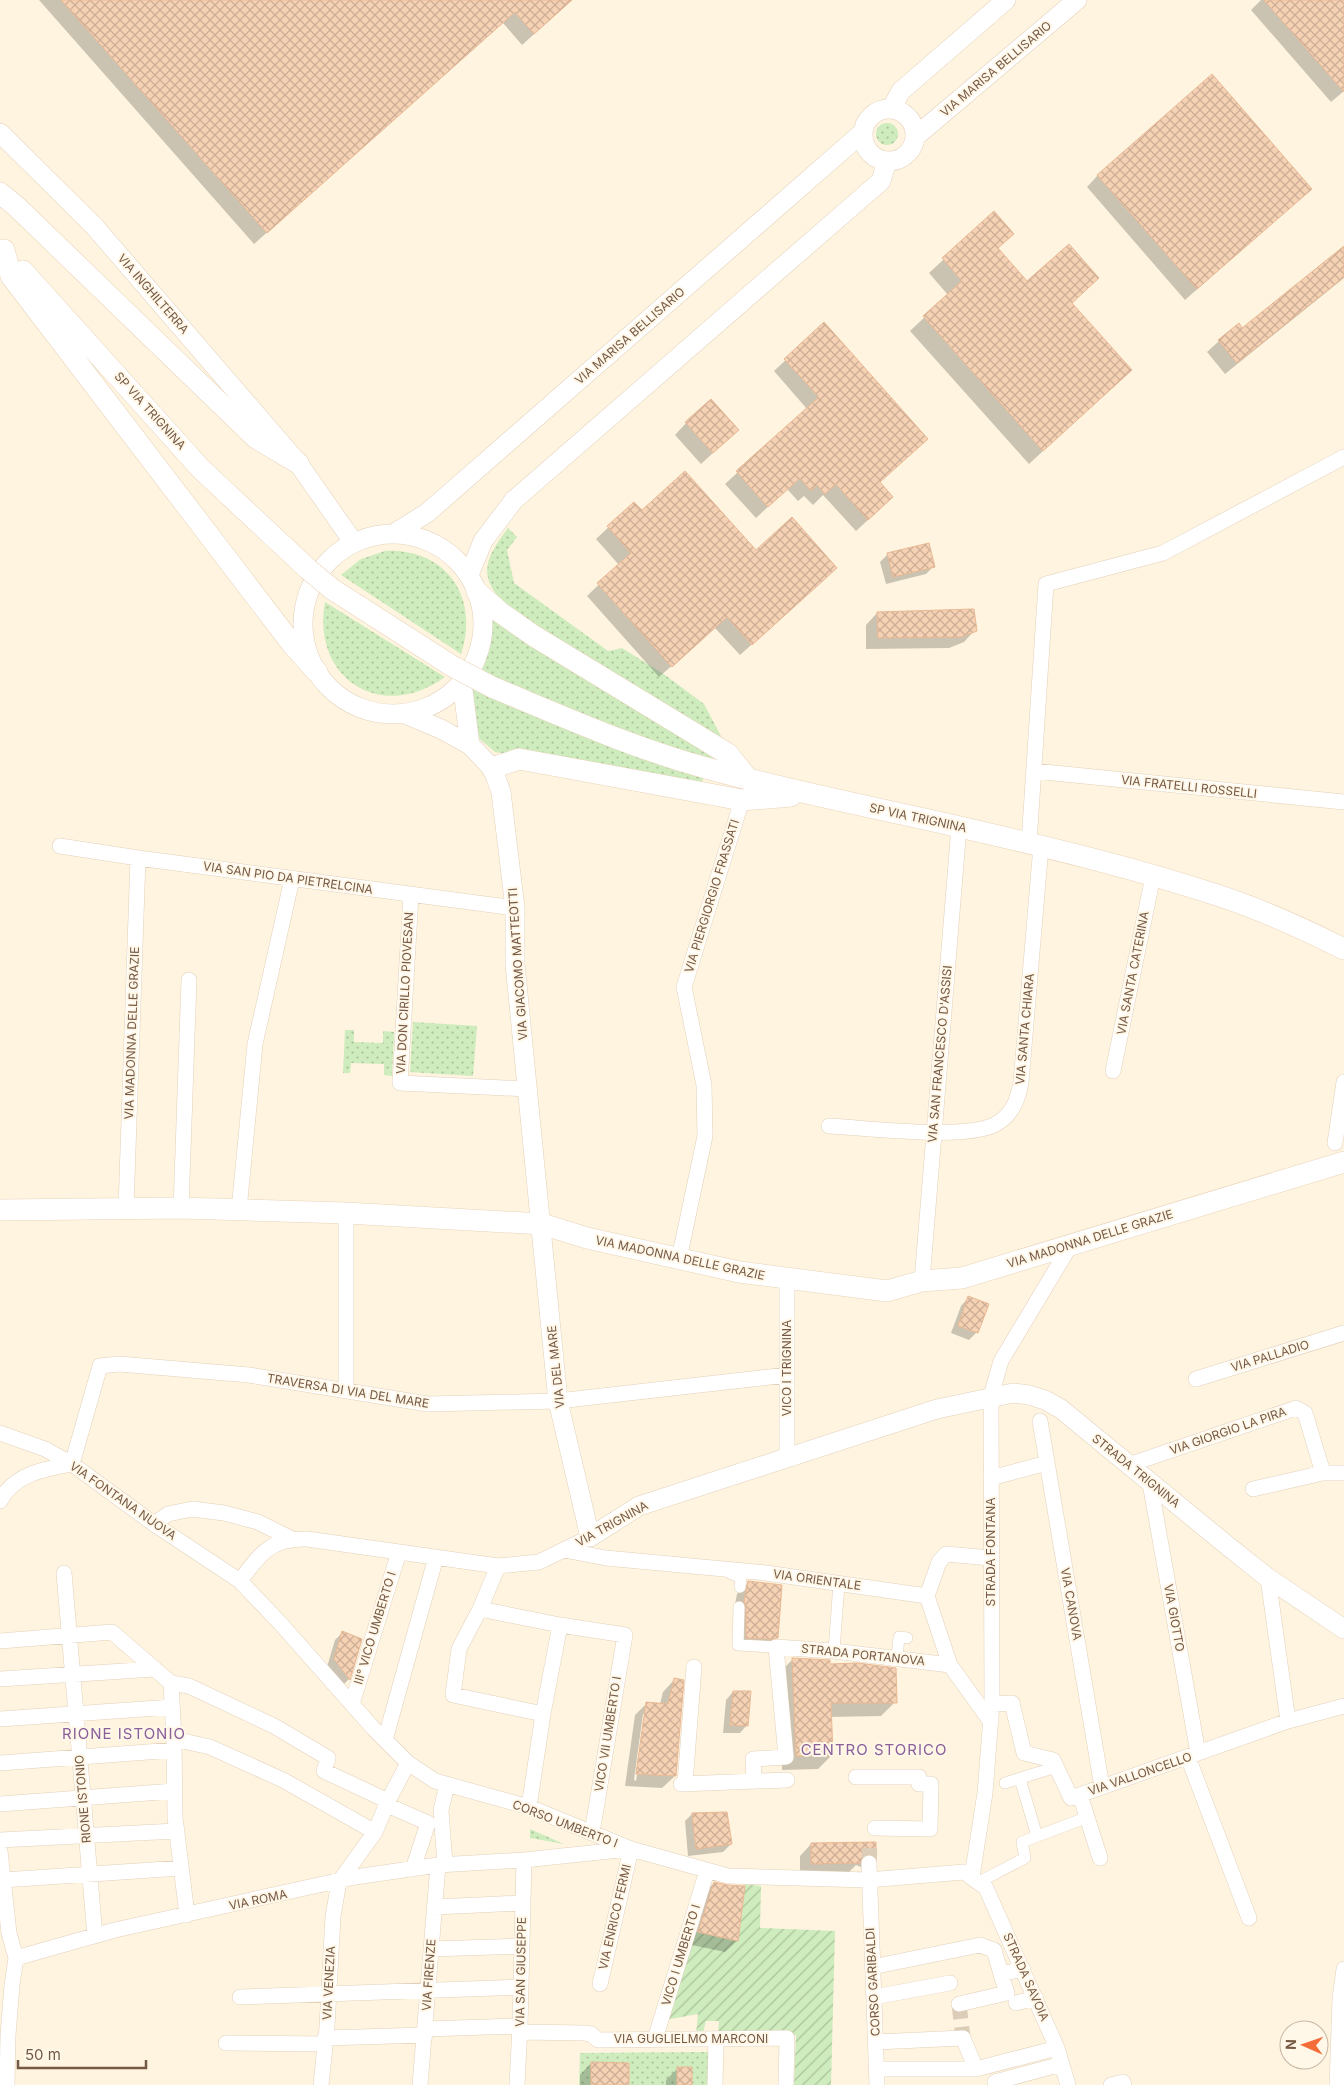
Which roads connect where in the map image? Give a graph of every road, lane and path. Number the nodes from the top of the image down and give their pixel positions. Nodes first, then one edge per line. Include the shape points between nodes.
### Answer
1 (1006, 0) edge
2 (1077, 0) edge
3 (891, 109) junction
4 (0, 133) edge
5 (862, 133) junction
6 (915, 137) junction
7 (887, 162) junction
8 (0, 193) edge
9 (2, 248) edge
10 (1344, 457) edge
11 (298, 463) junction
12 (394, 534) junction
13 (354, 543) junction
14 (473, 584) junction
15 (317, 672) junction
16 (457, 674) junction
17 (405, 714) junction
18 (470, 745) junction
19 (492, 768) junction
20 (1034, 771) junction
21 (748, 779) junction
22 (809, 795) junction
23 (742, 800) junction
24 (1344, 802) edge
25 (959, 826) junction
26 (1035, 845) junction
27 (60, 846) dead end
28 (138, 858) junction
29 (1153, 876) junction
30 (292, 879) junction
31 (411, 895) junction
32 (515, 908) junction
33 (1344, 949) edge
34 (189, 980) dead end
35 (1113, 1071) dead end
36 (1344, 1082) edge
37 (528, 1089) junction
38 (829, 1126) dead end
39 (933, 1132) junction
40 (1340, 1152) edge
41 (126, 1208) junction
42 (181, 1208) junction
43 (0, 1210) edge
44 (239, 1210) junction
45 (346, 1213) junction
46 (542, 1224) junction
47 (1070, 1246) junction
48 (679, 1259) junction
49 (787, 1279) junction
50 (922, 1281) junction
51 (1344, 1333) edge
52 (787, 1375) junction
53 (1196, 1379) dead end
54 (346, 1390) junction
55 (991, 1396) junction
56 (558, 1401) junction
57 (1040, 1421) dead end
58 (0, 1433) edge
59 (787, 1457) junction
60 (1047, 1463) junction
61 (72, 1464) junction
62 (1128, 1466) junction
63 (1323, 1473) junction
64 (1344, 1473) edge
65 (992, 1478) junction
66 (1150, 1483) junction
67 (1254, 1489) dead end
68 (0, 1502) edge
69 (154, 1524) junction
70 (590, 1537) junction
71 (290, 1538) junction
72 (564, 1550) junction
73 (399, 1552) junction
74 (436, 1557) junction
75 (991, 1558) junction
76 (498, 1566) junction
77 (721, 1569) junction
78 (64, 1573) dead end
79 (1268, 1578) junction
80 (240, 1581) junction
81 (839, 1583) junction
82 (740, 1587) dead end
83 (928, 1596) junction
84 (739, 1607) dead end
85 (480, 1609) junction
86 (1339, 1622) edge
87 (560, 1625) junction
88 (69, 1636) junction
89 (907, 1638) dead end
90 (0, 1642) edge
91 (776, 1647) junction
92 (834, 1651) junction
93 (897, 1658) junction
94 (950, 1665) junction
95 (694, 1666) dead end
96 (155, 1669) junction
97 (73, 1675) junction
98 (0, 1679) edge
99 (171, 1683) junction
100 (352, 1704) junction
101 (992, 1704) junction
102 (1344, 1706) edge
103 (172, 1707) junction
104 (76, 1714) junction
105 (543, 1714) junction
106 (0, 1719) edge
107 (1288, 1721) junction
108 (991, 1722) junction
109 (385, 1740) junction
110 (174, 1744) junction
111 (1193, 1755) junction
112 (79, 1758) junction
113 (0, 1763) edge
114 (408, 1763) junction
115 (1056, 1767) junction
116 (856, 1777) dead end
117 (1020, 1779) junction
118 (787, 1780) dead end
119 (754, 1781) junction
120 (1005, 1784) dead end
121 (447, 1785) junction
122 (1102, 1787) junction
123 (174, 1791) junction
124 (1080, 1795) junction
125 (82, 1797) junction
126 (388, 1803) junction
127 (0, 1804) edge
128 (529, 1808) junction
129 (1088, 1818) junction
130 (434, 1823) junction
131 (875, 1828) dead end
132 (176, 1831) junction
133 (375, 1832) junction
134 (592, 1833) junction
135 (86, 1834) junction
136 (1037, 1836) junction
137 (0, 1840) edge
138 (630, 1849) junction
139 (1100, 1858) dead end
140 (0, 1859) edge
141 (524, 1860) junction
142 (869, 1863) tunnel mouth
143 (442, 1865) junction
144 (181, 1868) junction
145 (413, 1869) junction
146 (707, 1870) junction
147 (89, 1874) junction
148 (976, 1879) junction
149 (3, 1880) junction
150 (868, 1880) junction
151 (339, 1882) junction
152 (523, 1903) junction
153 (435, 1907) junction
154 (186, 1915) junction
155 (1249, 1918) dead end
156 (4, 1929) edge
157 (95, 1936) junction
158 (522, 1946) junction
159 (431, 1949) junction
160 (16, 1958) junction
161 (872, 1968) junction
162 (1024, 1969) junction
163 (1344, 1969) edge
164 (1001, 1974) junction
165 (950, 1983) dead end
166 (600, 1984) dead end
167 (521, 1987) junction
168 (428, 1990) junction
169 (328, 1992) junction
170 (240, 1996) dead end
171 (874, 1997) junction
172 (1036, 1998) junction
173 (1016, 2003) dead end
174 (959, 2004) dead end
175 (520, 2029) junction
176 (425, 2032) junction
177 (716, 2039) junction
178 (655, 2040) junction
179 (325, 2041) junction
180 (226, 2042) dead end
181 (876, 2042) junction
182 (1057, 2048) junction
183 (1062, 2064) junction
184 (985, 2067) junction
185 (877, 2069) junction
186 (995, 2083) edge
187 (7, 2085) edge
188 (321, 2085) edge
189 (420, 2085) edge
190 (517, 2085) edge
191 (715, 2085) edge
192 (786, 2085) edge
193 (877, 2085) edge
194 (1068, 2085) edge
195 (1112, 2085) edge
196 (1124, 2085) edge
197 (1337, 2085) edge

1 - 3 street via 901,91
2 - 6 street, VIA MARISA BELLISARIO
3 - 5 street via 875,112 864,125
3 - 6 street via 906,115
4 - 11 street, VIA INGHILTERRA via 94,226
5 - 7 street via 866,149 879,160
5 - 12 street, VIA MARISA BELLISARIO via 427,513
6 - 7 street via 903,158
7 - 14 street via 881,181 514,500 483,541
8 - 11 main road via 256,438
9 - 15 main road via 11,276 292,644
9 - 16 main road, SP VIA TRIGNINA, bridge via 201,469 332,589
10 - 20 street, VIA SANTA CHIARA via 1163,553 1046,584
11 - 13 street, VIA INGHILTERRA
12 - 13 street
12 - 14 street via 428,541 444,550 458,561
13 - 15 street via 322,569 309,591 304,608 304,641
14 - 16 street via 483,623 482,639 472,669
14 - 21 main road via 501,613 534,636 728,754
15 - 17 street via 340,698 355,706 388,715
16 - 17 street via 437,704
16 - 18 street
16 - 21 main road, SP VIA TRIGNINA, bridge via 608,736
17 - 18 street, VIA GIACOMO MATTEOTTI
18 - 19 street, VIA GIACOMO MATTEOTTI
19 - 23 main road via 519,758
19 - 32 street, VIA GIACOMO MATTEOTTI via 501,792
20 - 24 street, VIA FRATELLI ROSSELLI
20 - 26 street, VIA SANTA CHIARA
21 - 22 main road, SP VIA TRIGNINA
22 - 23 main road
22 - 25 main road, SP VIA TRIGNINA
23 - 48 street, VIA PIERGIORGIO FRASSATI via 684,987 704,1085 705,1136
25 - 26 main road, SP VIA TRIGNINA
25 - 39 street, VIA SAN FRANCESCO D'ASSISI
26 - 29 main road, SP VIA TRIGNINA
26 - 39 street, VIA SANTA CHIARA via 1018,1099 1011,1111 995,1124 975,1131
27 - 28 street, VIA SAN PIO DA PIETRELCINA
28 - 30 street, VIA SAN PIO DA PIETRELCINA
28 - 41 street, VIA MADONNA DELLE GRAZIE
29 - 33 main road, SP VIA TRIGNINA via 1222,896
29 - 35 street, VIA SANTA CATERINA
30 - 31 street, VIA SAN PIO DA PIETRELCINA
30 - 44 street via 254,1044
31 - 32 street, VIA SAN PIO DA PIETRELCINA
31 - 37 street, VIA DON CIRILLO PIOVESAN via 400,1083
32 - 37 street, VIA GIACOMO MATTEOTTI via 515,964
34 - 42 street
36 - 40 street
37 - 46 street, VIA GIACOMO MATTEOTTI
38 - 39 street, VIA SANTA CHIARA
39 - 50 street, VIA SAN FRANCESCO D'ASSISI
40 - 47 main road, VIA MADONNA DELLE GRAZIE
41 - 42 main road, VIA MADONNA DELLE GRAZIE
41 - 43 main road, VIA MADONNA DELLE GRAZIE
42 - 44 main road, VIA MADONNA DELLE GRAZIE
44 - 45 main road, VIA MADONNA DELLE GRAZIE
45 - 46 main road, VIA MADONNA DELLE GRAZIE
45 - 54 street
46 - 48 main road, VIA MADONNA DELLE GRAZIE
46 - 56 street, VIA DEL MARE
47 - 50 main road, VIA MADONNA DELLE GRAZIE via 962,1278
47 - 55 street, STRADA FONTANA via 1001,1361
48 - 49 main road, VIA MADONNA DELLE GRAZIE
49 - 50 main road, VIA MADONNA DELLE GRAZIE via 887,1291
49 - 52 street, VICO I TRIGNINA
51 - 53 street, VIA PALLADIO
52 - 56 street, TRAVERSA DI VIA DEL MARE
52 - 59 street, VICO I TRIGNINA
54 - 56 street, TRAVERSA DI VIA DEL MARE via 428,1404
54 - 61 street, TRAVERSA DI VIA DEL MARE via 249,1375 119,1364 100,1366
55 - 59 street, VIA TRIGNINA via 936,1409
55 - 62 street, STRADA TRIGNINA via 1012,1393 1045,1400 1061,1409
55 - 65 street, STRADA FONTANA
56 - 70 street, VIA DEL MARE
57 - 60 street, VIA CANOVA
58 - 61 street, VIA FONTANA NUOVA via 45,1449
59 - 70 street, VIA TRIGNINA via 639,1506
60 - 65 street
60 - 122 street, VIA CANOVA
61 - 68 street via 32,1472 17,1482
61 - 69 street, VIA FONTANA NUOVA
62 - 63 street, VIA GIORGIO LA PIRA via 1296,1408 1305,1413
62 - 66 street, STRADA TRIGNINA
63 - 64 street
63 - 67 street
65 - 75 street, STRADA FONTANA
66 - 79 street, STRADA TRIGNINA
66 - 111 street, VIA GIOTTO
69 - 71 street via 168,1514 192,1509 258,1522
69 - 80 street, VIA FONTANA NUOVA
70 - 72 street, VIA TRIGNINA
71 - 73 street, VIA TRIGNINA
71 - 80 street via 272,1545 256,1559
72 - 76 street, VIA TRIGNINA via 539,1562
72 - 77 street, VIA ORIENTALE via 606,1558
73 - 74 street, VIA TRIGNINA
73 - 100 street, III° VICO UMBERTO I
74 - 76 street, VIA TRIGNINA
74 - 109 street
75 - 83 street via 946,1554 938,1562
75 - 101 street, STRADA FONTANA
76 - 85 street
77 - 81 street, VIA ORIENTALE
77 - 82 street via 741,1578
78 - 88 street, RIONE ISTONIO
79 - 86 street, STRADA TRIGNINA
79 - 107 street
80 - 100 street, CORSO UMBERTO I
81 - 83 street, VIA ORIENTALE
81 - 92 street
83 - 94 street
84 - 91 street via 738,1645
85 - 87 street
85 - 105 street via 459,1649 453,1695
87 - 105 street
87 - 134 street, VICO VII UMBERTO I via 625,1635
88 - 90 street
88 - 96 street via 112,1632
88 - 97 street, RIONE ISTONIO
89 - 93 street via 899,1637
91 - 92 street, STRADA PORTANOVA
91 - 119 street via 786,1757 753,1760
92 - 93 street, STRADA PORTANOVA
93 - 94 street, STRADA PORTANOVA
94 - 108 street
95 - 119 street via 683,1784
96 - 97 street
96 - 99 street
97 - 98 street
97 - 104 street, RIONE ISTONIO
99 - 103 street
99 - 126 street via 189,1686 274,1726 328,1758 324,1772
100 - 109 street, CORSO UMBERTO I
101 - 108 street, STRADA FONTANA
101 - 115 street via 1012,1703 1024,1753 1052,1760
102 - 107 street, VIA VALLONCELLO
103 - 104 street
103 - 110 street
104 - 106 street
104 - 112 street, RIONE ISTONIO
105 - 128 street
107 - 111 street, VIA VALLONCELLO
108 - 148 street, STRADA FONTANA
109 - 114 street, CORSO UMBERTO I
110 - 112 street
110 - 123 street
110 - 133 street via 210,1747 283,1780
111 - 122 street, VIA VALLONCELLO
111 - 155 street, VIA GIOTTO
112 - 113 street
112 - 125 street, RIONE ISTONIO
114 - 121 street, CORSO UMBERTO I via 435,1782
114 - 126 street
115 - 117 street
115 - 124 street, VIA VALLONCELLO via 1071,1798
116 - 131 street via 919,1777 919,1784 931,1784 930,1829
117 - 120 street
117 - 136 street
118 - 119 street
121 - 128 street, CORSO UMBERTO I
121 - 130 street
122 - 124 street, VIA VALLONCELLO
123 - 125 street
123 - 132 street
124 - 129 street
125 - 127 street
125 - 135 street, RIONE ISTONIO
126 - 130 street
126 - 133 street
128 - 134 street, CORSO UMBERTO I
129 - 136 street
129 - 139 street
130 - 143 street, VIA FIRENZE
130 - 145 street
132 - 135 street
132 - 144 street
133 - 151 street
134 - 138 street, CORSO UMBERTO I
135 - 137 street
135 - 147 street, RIONE ISTONIO
136 - 148 street via 1022,1842 1025,1858
138 - 141 street, VIA ROMA
138 - 146 street, CORSO UMBERTO I
138 - 166 street, VIA ENRICO FERMI
140 - 149 street
141 - 143 street, VIA ROMA
141 - 152 street, VIA SAN GIUSEPPE
142 - 150 street, CORSO GARIBALDI
143 - 145 street, VIA ROMA
143 - 153 street, VIA FIRENZE
144 - 147 street
144 - 154 street
145 - 151 street, VIA ROMA
146 - 150 street, CORSO UMBERTO I via 728,1876
146 - 178 street, VICO I UMBERTO I
147 - 149 street
147 - 157 street, RIONE ISTONIO
148 - 150 street, CORSO UMBERTO I via 964,1872
148 - 162 street, STRADA SAVOIA via 986,1888
149 - 156 street
150 - 161 street, CORSO GARIBALDI
151 - 154 street, VIA ROMA
151 - 169 street, VIA VENEZIA via 333,1916
152 - 153 street
152 - 158 street, VIA SAN GIUSEPPE
153 - 159 street, VIA FIRENZE
154 - 157 street, VIA ROMA
156 - 160 street
157 - 160 street, VIA ROMA
158 - 159 street
158 - 167 street, VIA SAN GIUSEPPE
159 - 168 street, VIA FIRENZE
160 - 187 street
161 - 164 street via 980,1945 994,1950
161 - 171 street, CORSO GARIBALDI
162 - 164 street
162 - 172 street, STRADA SAVOIA
163 - 197 street
164 - 174 street via 1007,1993
165 - 171 street
167 - 168 street
167 - 175 street, VIA SAN GIUSEPPE
168 - 169 street
168 - 176 street, VIA FIRENZE
169 - 170 street
169 - 179 street, VIA VENEZIA
171 - 181 street, CORSO GARIBALDI
172 - 173 street
172 - 182 street, STRADA SAVOIA
175 - 176 street, VIA GUGLIELMO MARCONI
175 - 178 street, VIA GUGLIELMO MARCONI via 584,2032 598,2040
175 - 190 street, VIA SAN GIUSEPPE
176 - 179 street, VIA GUGLIELMO MARCONI
176 - 189 street, VIA FIRENZE
177 - 178 street, VIA GUGLIELMO MARCONI
177 - 191 street
177 - 192 street, VIA GUGLIELMO MARCONI via 787,2038
179 - 180 street, VIA GUGLIELMO MARCONI
179 - 188 street, VIA VENEZIA
181 - 184 street via 963,2038
181 - 185 street, CORSO GARIBALDI
182 - 183 street, STRADA SAVOIA
182 - 184 street
183 - 186 street
183 - 194 street, STRADA SAVOIA
184 - 185 street
184 - 186 street
185 - 193 street, CORSO GARIBALDI
195 - 196 street via 1123,2082

